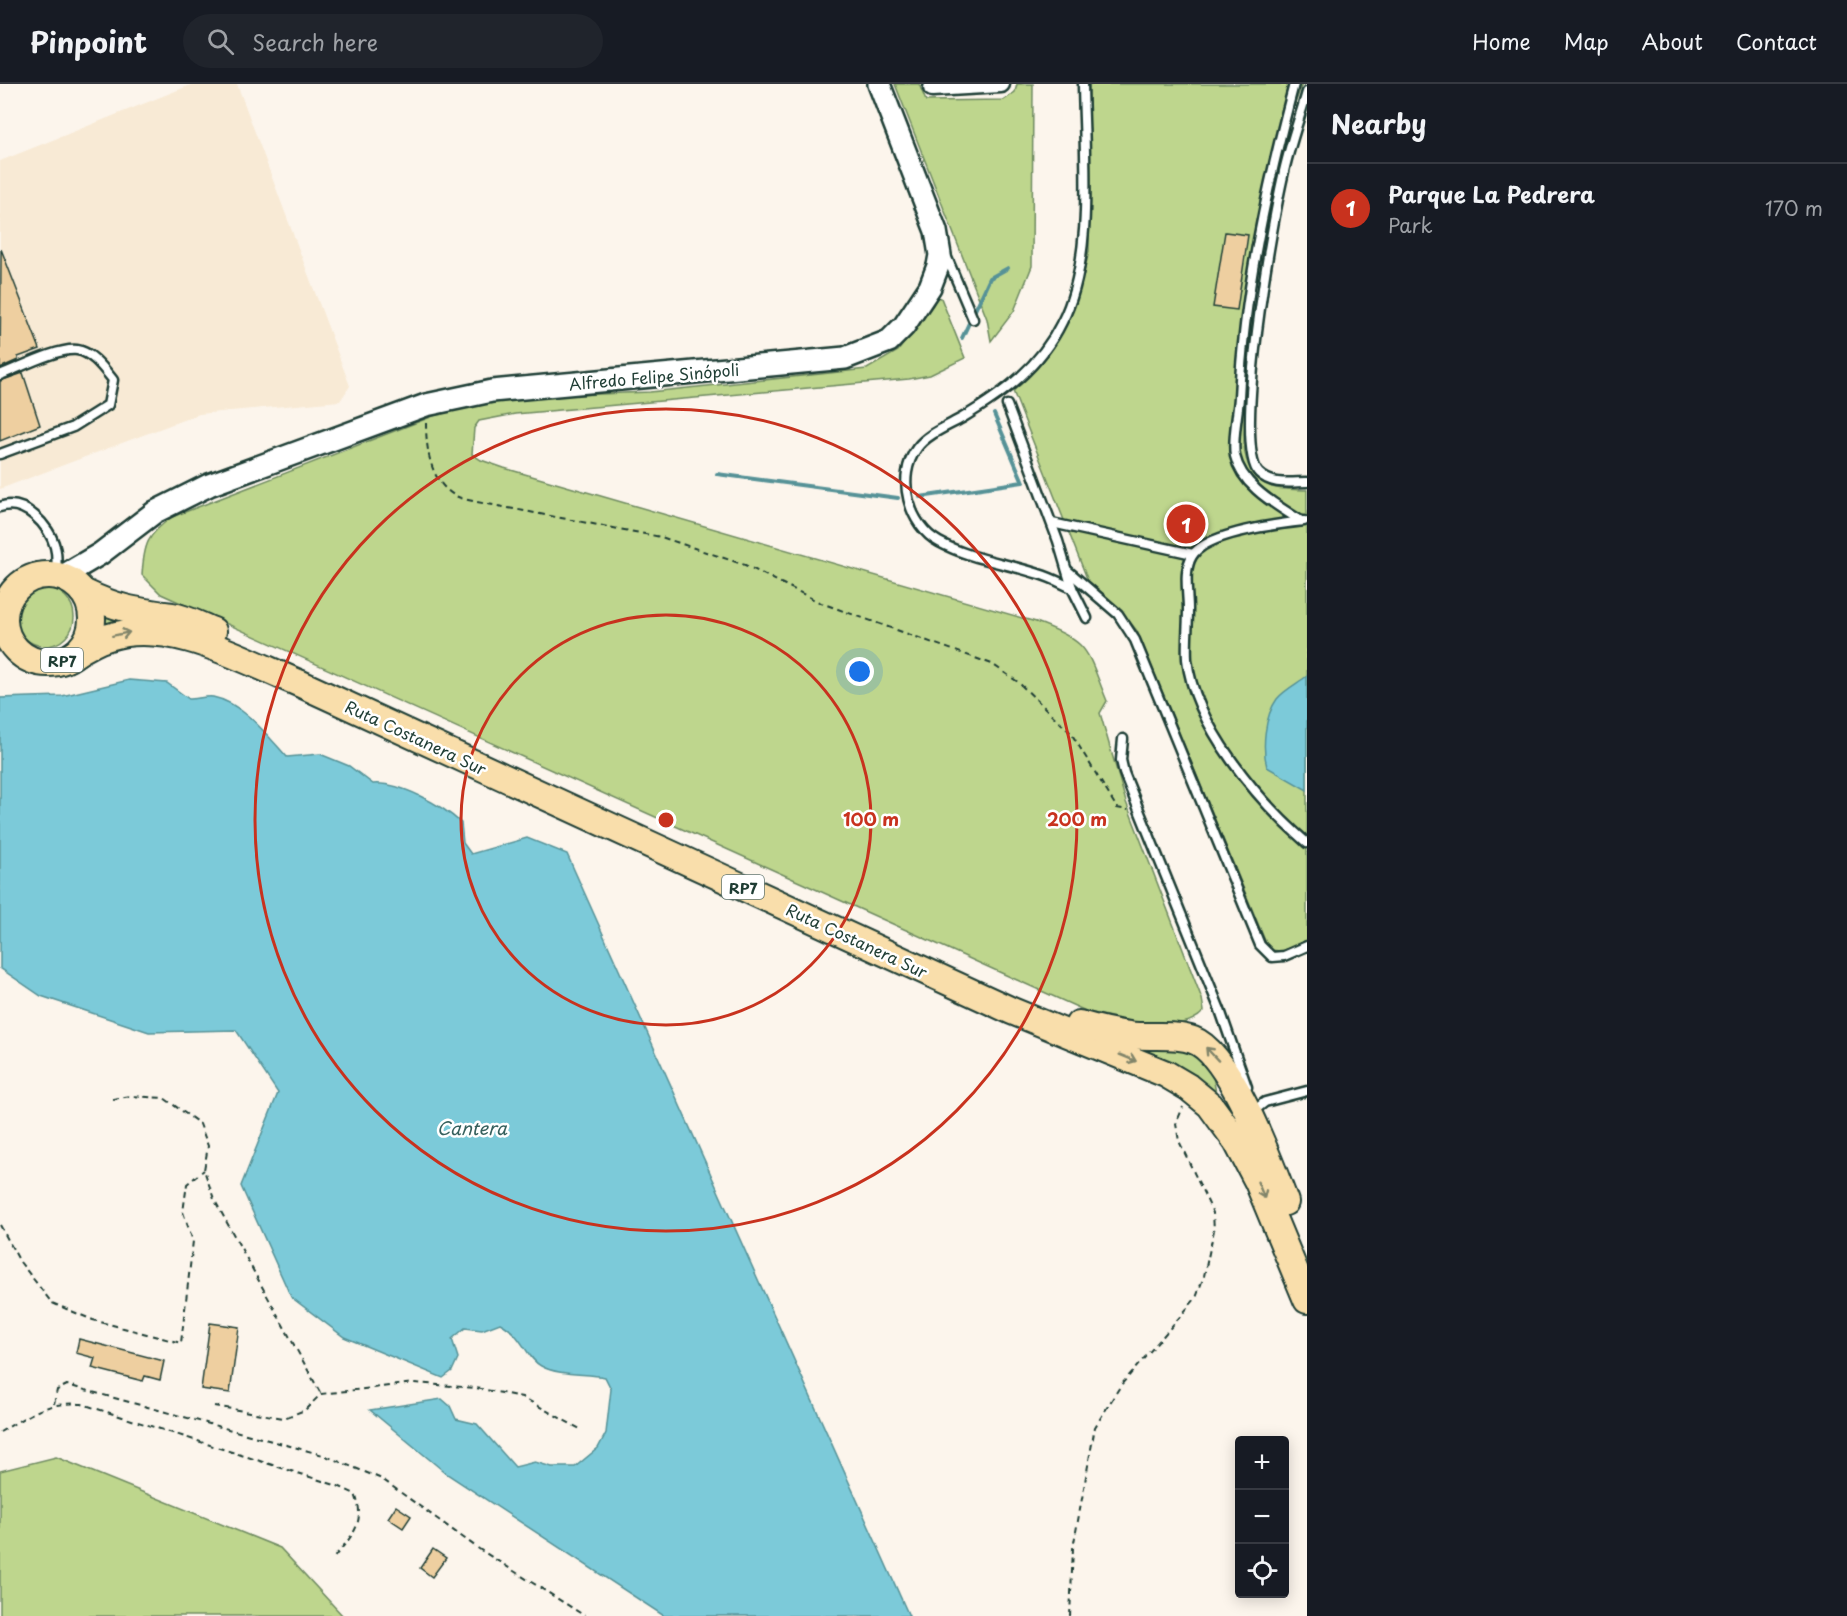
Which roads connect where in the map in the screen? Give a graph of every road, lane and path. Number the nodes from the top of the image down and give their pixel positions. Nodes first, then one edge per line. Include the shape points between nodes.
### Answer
1 (879, 84) edge
2 (1001, 84) edge
3 (1083, 84) edge
4 (1294, 84) edge
5 (932, 88) dead end
6 (1307, 92) edge
7 (936, 231) junction
8 (973, 319) dead end
9 (0, 375) edge
10 (426, 405) junction
11 (1007, 405) dead end
12 (0, 454) edge
13 (1307, 482) edge
14 (0, 507) edge
15 (1304, 521) edge
16 (1052, 523) junction
17 (1193, 554) junction
18 (1067, 570) junction
19 (71, 584) junction
20 (11, 585) edge
21 (1072, 588) junction
22 (1087, 618) dead end
23 (7, 641) edge
24 (68, 658) junction
25 (1123, 739) dead end
26 (1140, 813) junction
27 (1307, 843) edge
28 (1307, 946) edge
29 (1194, 1091) junction
30 (1307, 1091) edge
31 (113, 1100) dead end
32 (1244, 1119) junction
33 (204, 1170) junction
34 (0, 1225) edge
35 (1307, 1258) edge
36 (1307, 1300) edge
37 (321, 1394) junction
38 (54, 1404) junction
39 (214, 1406) dead end
40 (580, 1429) dead end
41 (0, 1432) edge
42 (332, 1560) dead end
43 (585, 1616) edge
44 (1070, 1616) edge

1 - 7 street, Alfredo Felipe Sinópoli
2 - 5 street
3 - 21 lane via 1083,228 1076,287 1063,321 1042,357 1023,376 1002,394 918,446 908,463 906,483 914,519 937,541
4 - 15 lane via 1257,243 1240,369 1235,456 1254,489
6 - 13 lane via 1281,187 1251,369 1250,413 1253,465 1260,474 1274,482
7 - 8 lane
7 - 10 street, Alfredo Felipe Sinópoli via 940,255 930,287 889,341 859,354 492,392
9 - 12 lane via 78,350 95,359 113,380 108,405 74,427
10 - 19 street, Alfredo Felipe Sinópoli via 209,485 155,512 115,551
10 - 26 path via 430,464 438,480 454,495 661,537 745,565 821,603 992,664 1018,682 1071,734 1117,808
11 - 16 lane
14 - 19 lane via 24,509 43,524
15 - 17 lane via 1209,542
16 - 17 lane
16 - 18 lane
17 - 27 lane via 1186,571 1187,659 1193,687 1243,780
18 - 21 lane
18 - 28 lane via 1118,614 1134,640 1260,945 1272,957
19 - 20 main road, Ruta Costanera Sur / RP7 via 44,575
19 - 24 main road, RP7 via 91,609 91,623 87,637
32 -> 19 main road, Ruta Costanera Sur / RP7 via 1229,1077 1215,1057 1194,1041 1109,1032 1065,1019 225,636 174,616 113,607
20 - 23 main road, Ruta Costanera Sur / RP7 via 3,620
21 - 22 lane
23 - 24 main road, Ruta Costanera Sur / RP7 via 25,657 39,662
24 -> 29 main road, Ruta Costanera Sur / RP7 via 108,637 133,631 156,630 212,647 323,694 1011,1011 1166,1074
25 - 26 lane via 1121,760
26 - 32 lane via 1220,1010
29 - 32 main road, Ruta Costanera Sur / RP7 via 1210,1105
29 - 44 path via 1176,1124 1179,1141 1213,1213 1214,1230 1204,1276 1196,1298 1121,1385 1095,1427 1073,1548
30 - 32 lane via 1265,1102
31 - 33 path via 131,1096 164,1098 200,1124 208,1146
32 - 35 main road, Ruta Costanera Sur / RP7
32 -> 36 main road, Ruta Costanera Sur / RP7 via 1258,1182
33 - 34 path via 187,1184 184,1202 183,1212 193,1241 181,1343 93,1320 52,1303 20,1262
33 - 37 path via 214,1199
37 - 39 path via 305,1410 284,1418
37 - 40 path via 414,1383 476,1388 522,1397
38 - 41 path
38 - 42 path via 82,1404 355,1494 360,1509 358,1525
38 - 43 path via 57,1390 67,1385 323,1455 361,1470 382,1479

